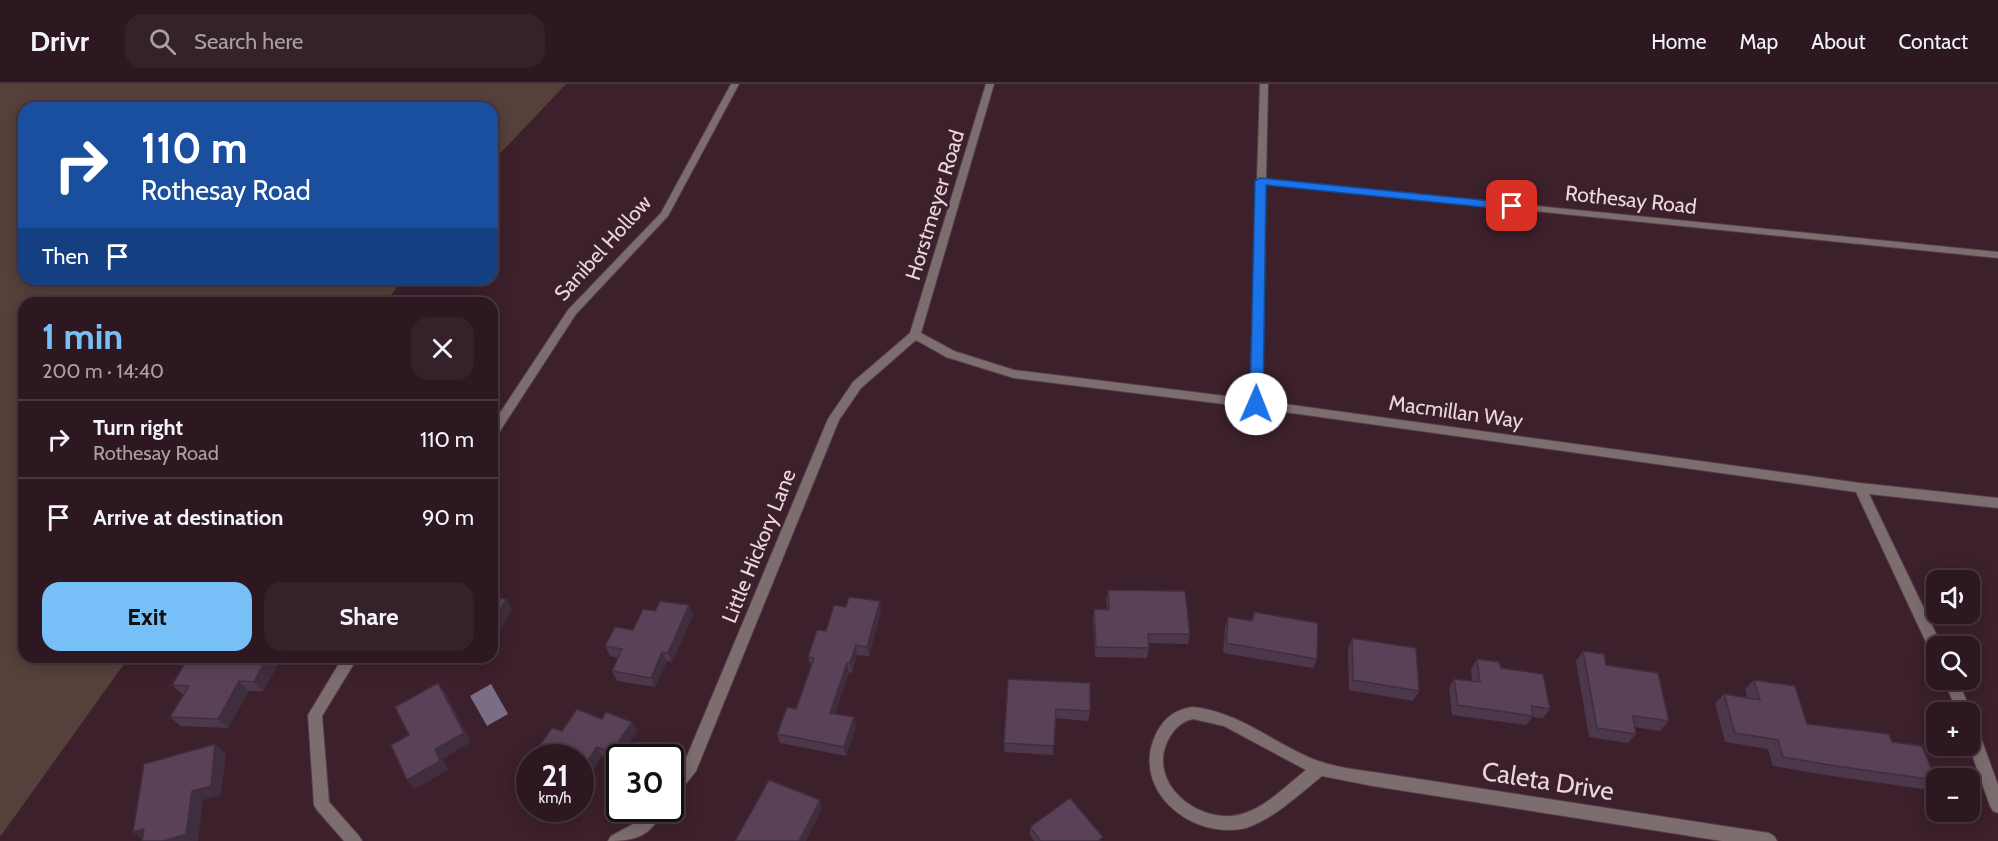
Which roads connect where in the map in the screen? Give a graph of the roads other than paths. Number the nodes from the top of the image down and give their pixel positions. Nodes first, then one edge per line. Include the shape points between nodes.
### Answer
1 (735, 84) edge
2 (990, 84) edge
3 (1264, 84) edge
4 (1260, 181) junction
5 (1998, 255) edge
6 (915, 335) junction
7 (1256, 404) junction
8 (498, 425) edge
9 (1860, 488) junction
10 (1998, 503) edge
11 (1930, 636) edge
12 (347, 663) edge
13 (1980, 755) edge
14 (1320, 769) junction
15 (684, 775) edge
16 (1998, 806) edge
17 (646, 822) edge
18 (354, 841) edge
19 (616, 841) edge
20 (1770, 841) edge

1 - 8 street, Sanibel Hollow via 665,214 572,312
2 - 6 street, Horstmeyer Road
3 - 4 street
4 - 5 street, Rothesay Road
4 - 7 street
6 - 7 street, Macmillan Way via 950,354 1014,374
6 - 15 street, Little Hickory Lane via 857,385 834,419 691,766
7 - 9 street, Macmillan Way
9 - 10 street, Macmillan Way
9 - 11 street
12 - 18 street via 315,715 322,805
13 - 16 street
14 - 14 street, Caleta Drive via 1217,716 1190,712 1172,721 1161,741 1156,766 1175,805 1192,817 1219,824 1244,822
14 - 20 street, Caleta Drive
17 - 19 street

